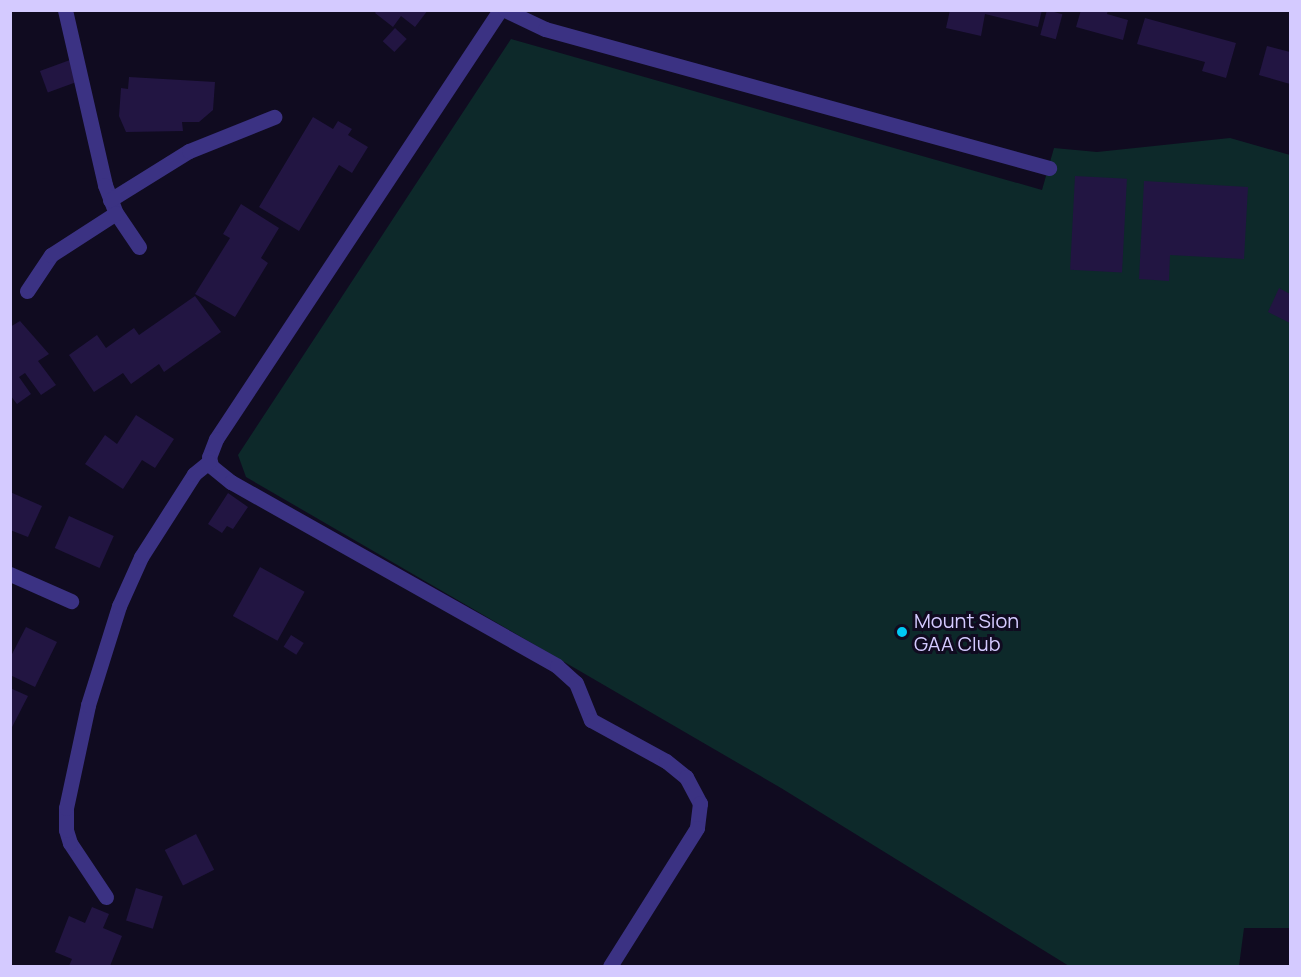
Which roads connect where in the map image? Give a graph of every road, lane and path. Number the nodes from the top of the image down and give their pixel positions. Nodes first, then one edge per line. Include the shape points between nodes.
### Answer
1 (65, 10) edge
2 (502, 10) edge
3 (274, 117) dead end
4 (1049, 168) dead end
5 (113, 207) junction
6 (139, 247) dead end
7 (27, 291) dead end
8 (209, 462) junction
9 (10, 574) edge
10 (71, 601) dead end
11 (106, 897) dead end
12 (610, 966) edge

1 - 5 street
2 - 4 street via 545,29
2 - 8 street via 216,439
3 - 5 street via 189,150
5 - 6 street
5 - 7 street via 51,255
8 - 11 street via 194,474 141,557 119,606 88,705 66,808 66,830 70,843
8 - 12 street via 231,482 557,666 576,683 591,720 666,761 686,777 700,802 697,828
9 - 10 street

